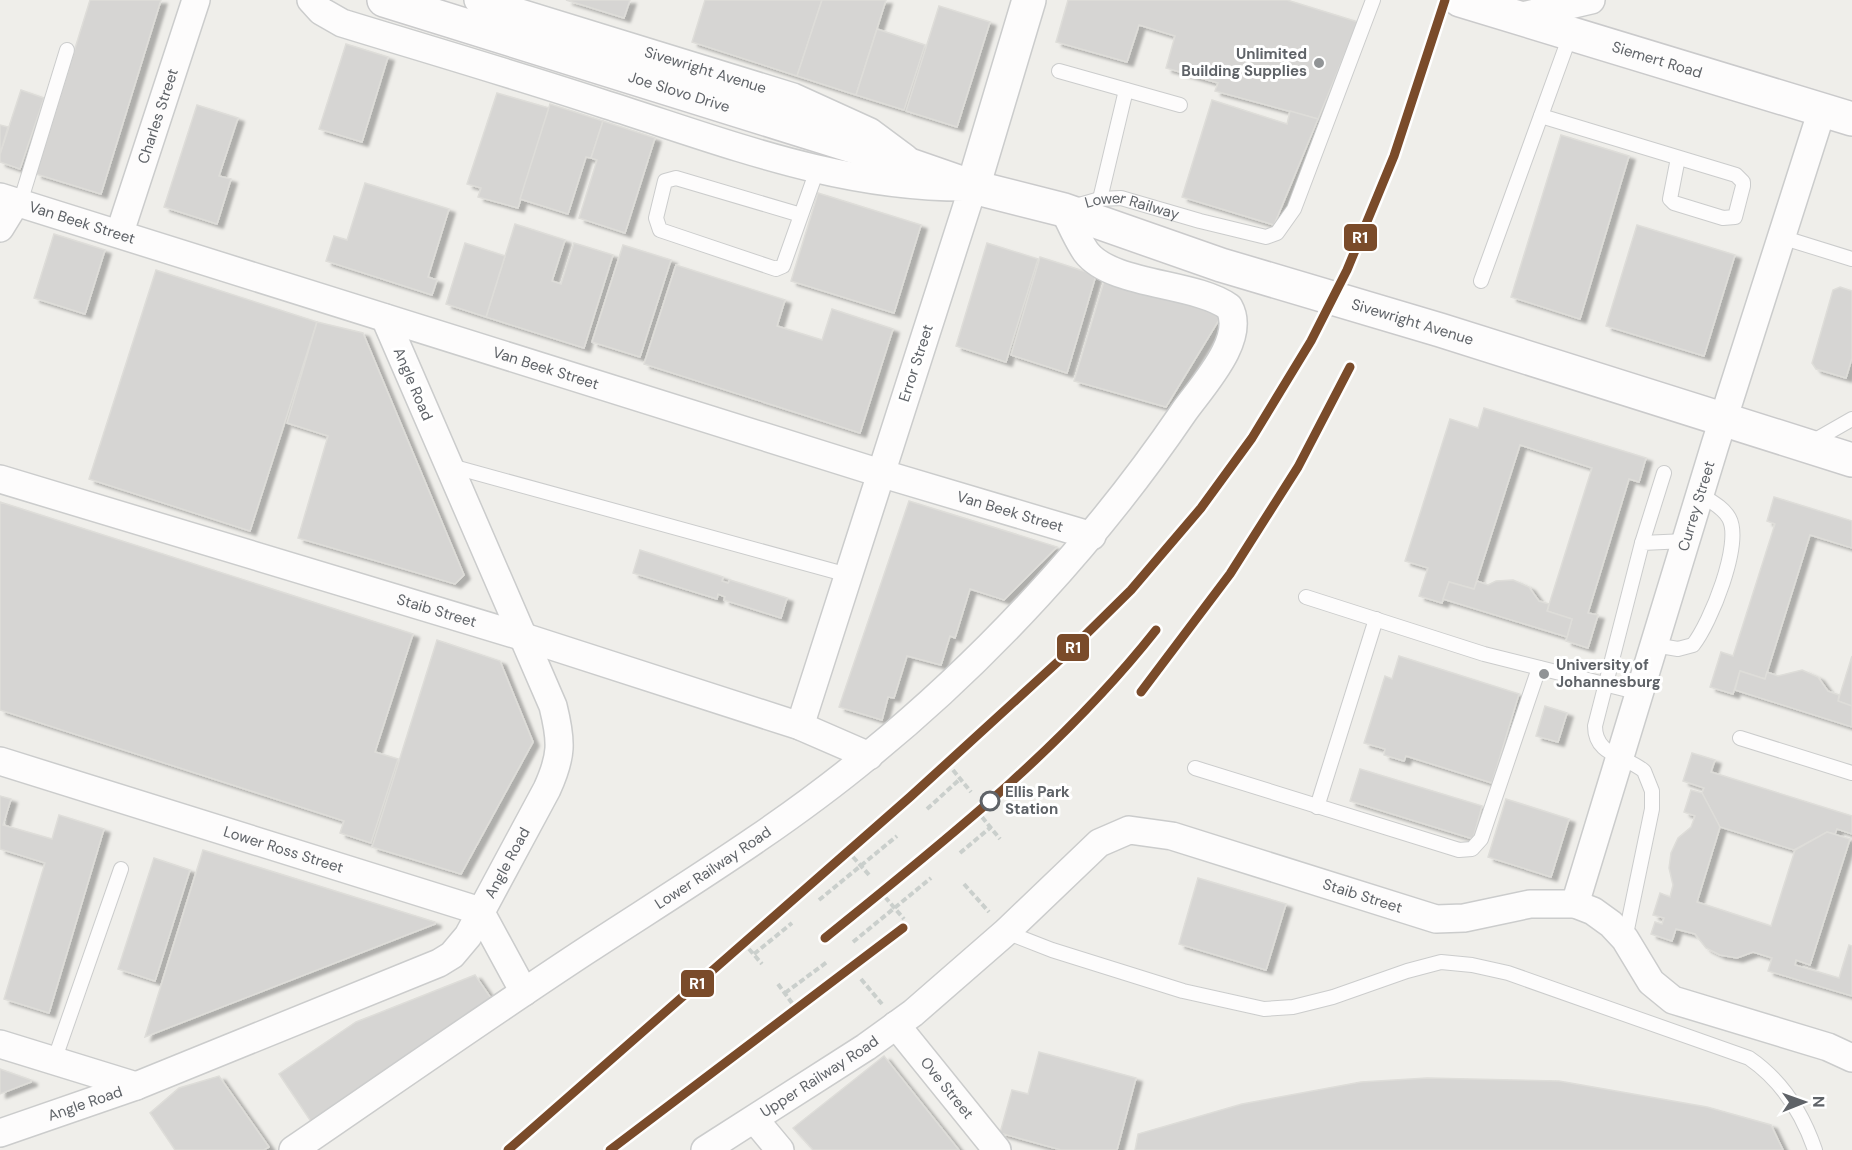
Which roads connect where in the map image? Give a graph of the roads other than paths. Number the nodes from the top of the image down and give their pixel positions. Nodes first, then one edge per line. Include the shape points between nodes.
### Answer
1 (196, 0) edge
2 (311, 0) edge
3 (384, 0) edge
4 (478, 0) edge
5 (1029, 0) edge
6 (1373, 0) edge
7 (1460, 0) edge
8 (1592, 0) edge
9 (1518, 17) junction
10 (1571, 33) junction
11 (67, 50) dead end
12 (1059, 71) dead end
13 (1126, 90) junction
14 (1180, 105) dead end
15 (1837, 115) edge
16 (1541, 116) junction
17 (1678, 158) junction
18 (920, 169) junction
19 (817, 170) junction
20 (973, 187) junction
21 (1100, 199) junction
22 (12, 200) edge
23 (1064, 210) junction
24 (801, 215) junction
25 (0, 228) edge
26 (120, 232) junction
27 (1781, 237) junction
28 (1852, 259) edge
29 (1480, 281) dead end
30 (385, 318) junction
31 (1852, 419) edge
32 (1723, 420) junction
33 (1806, 445) junction
34 (1852, 460) edge
35 (451, 466) junction
36 (880, 473) junction
37 (1664, 473) dead end
38 (0, 479) edge
39 (1700, 494) junction
40 (1092, 536) junction
41 (1686, 541) junction
42 (1642, 543) junction
43 (848, 575) junction
44 (1306, 597) dead end
45 (1376, 619) junction
46 (524, 637) junction
47 (1654, 645) junction
48 (1539, 668) junction
49 (1605, 684) junction
50 (1640, 693) junction
51 (800, 726) junction
52 (1740, 738) dead end
53 (868, 756) junction
54 (1620, 757) junction
55 (0, 761) edge
56 (1195, 768) dead end
57 (1852, 773) edge
58 (1317, 807) junction
59 (121, 869) dead end
60 (1575, 904) junction
61 (480, 911) junction
62 (998, 922) junction
63 (1624, 939) junction
64 (524, 992) junction
65 (889, 1014) junction
66 (0, 1044) edge
67 (1852, 1058) edge
68 (54, 1061) junction
69 (136, 1086) junction
70 (749, 1123) junction
71 (0, 1133) edge
72 (293, 1150) edge
73 (705, 1150) edge
74 (724, 1150) edge
75 (780, 1150) edge
76 (997, 1150) edge
77 (1815, 1150) edge

1 - 26 street, Charles Street
2 - 19 street via 342,23
3 - 18 main road, Joe Slovo Drive
4 - 18 street, Sivewright Avenue via 793,97 870,132
5 - 20 main road, Error Street
6 - 21 lane, Lower Railway via 1294,209 1277,234 1266,237 1200,222 1137,201
7 - 9 main road, Siemert Road
8 - 9 street
9 - 10 main road, Siemert Road
10 - 15 main road, Siemert Road
10 - 16 lane
11 - 22 lane
12 - 13 lane
13 - 14 lane
13 - 21 lane
15 - 27 street, Currey Street
16 - 17 lane
16 - 29 lane
17 - 17 lane via 1670,199 1723,218 1735,217 1743,186 1741,178
18 - 20 main road, Joe Slovo Drive
19 - 20 street via 905,186
19 - 24 lane
20 - 23 main road, Sivewright Avenue
20 - 36 street, Error Street
21 - 23 lane, Lower Railway
22 - 25 street
22 - 26 street, Van Beek Street
23 - 32 main road, Sivewright Avenue via 1221,265
23 - 40 street, Lower Railway via 1087,253 1103,266 1212,297 1229,307 1235,324 1228,348 1158,450
24 - 24 lane via 676,178 665,181 656,218 660,230 771,269 783,266
26 - 30 street, Van Beek Street
27 - 28 lane
27 - 32 street, Currey Street
30 - 35 street, Angle Road
30 - 36 street, Van Beek Street
31 - 33 lane
32 - 33 main road, Sivewright Avenue
32 - 39 street, Currey Street
33 - 34 main road, Sivewright Avenue
35 - 43 lane
35 - 46 street, Angle Road
36 - 40 street, Van Beek Street
36 - 43 street, Error Street
37 - 42 lane
38 - 46 street, Staib Street
39 - 41 street, Currey Street
39 - 47 lane via 1722,508 1733,531 1715,603 1693,645 1678,649
40 - 53 street, Lower Railway Road via 948,686
41 - 42 lane
41 - 47 street, Currey Street
42 - 49 lane
43 - 51 street, Error Street
44 - 45 lane
45 - 48 lane
45 - 58 lane
46 - 51 street, Staib Street
46 - 61 street, Angle Road via 553,706 561,747 547,789
47 - 50 street, Currey Street
48 - 49 lane
48 - 58 lane via 1481,839 1472,849 1459,850
49 - 50 lane
49 - 54 lane via 1595,736 1606,752
50 - 54 street, Currey Street
51 - 53 street, Staib Street
52 - 57 lane
53 - 64 street, Lower Railway Road via 760,837
54 - 60 street, Currey Street
54 - 63 lane via 1644,771 1652,791 1652,809
55 - 61 street, Lower Ross Street
56 - 58 lane
59 - 68 lane
60 - 62 street, Staib Street via 1530,904 1436,920 1172,836 1129,830 1099,843
60 - 63 street, Staib Street via 1611,924
61 - 64 street
61 - 69 street, Angle Road via 462,946 439,963
62 - 65 street, Staib Street
62 - 77 lane via 1052,950 1183,991 1264,1010 1313,1002 1441,962 1508,973 1749,1058 1780,1084 1799,1113
63 - 67 street, Staib Street via 1651,982 1673,1000 1828,1047
64 - 72 street, Lower Railway Road
65 - 70 street, Upper Railway Road
65 - 76 street, Ove Street
66 - 68 street
68 - 69 street
69 - 71 street, Angle Road
70 - 73 street, Upper Railway Road
70 - 74 street, Upper Railway Road
70 - 75 street

